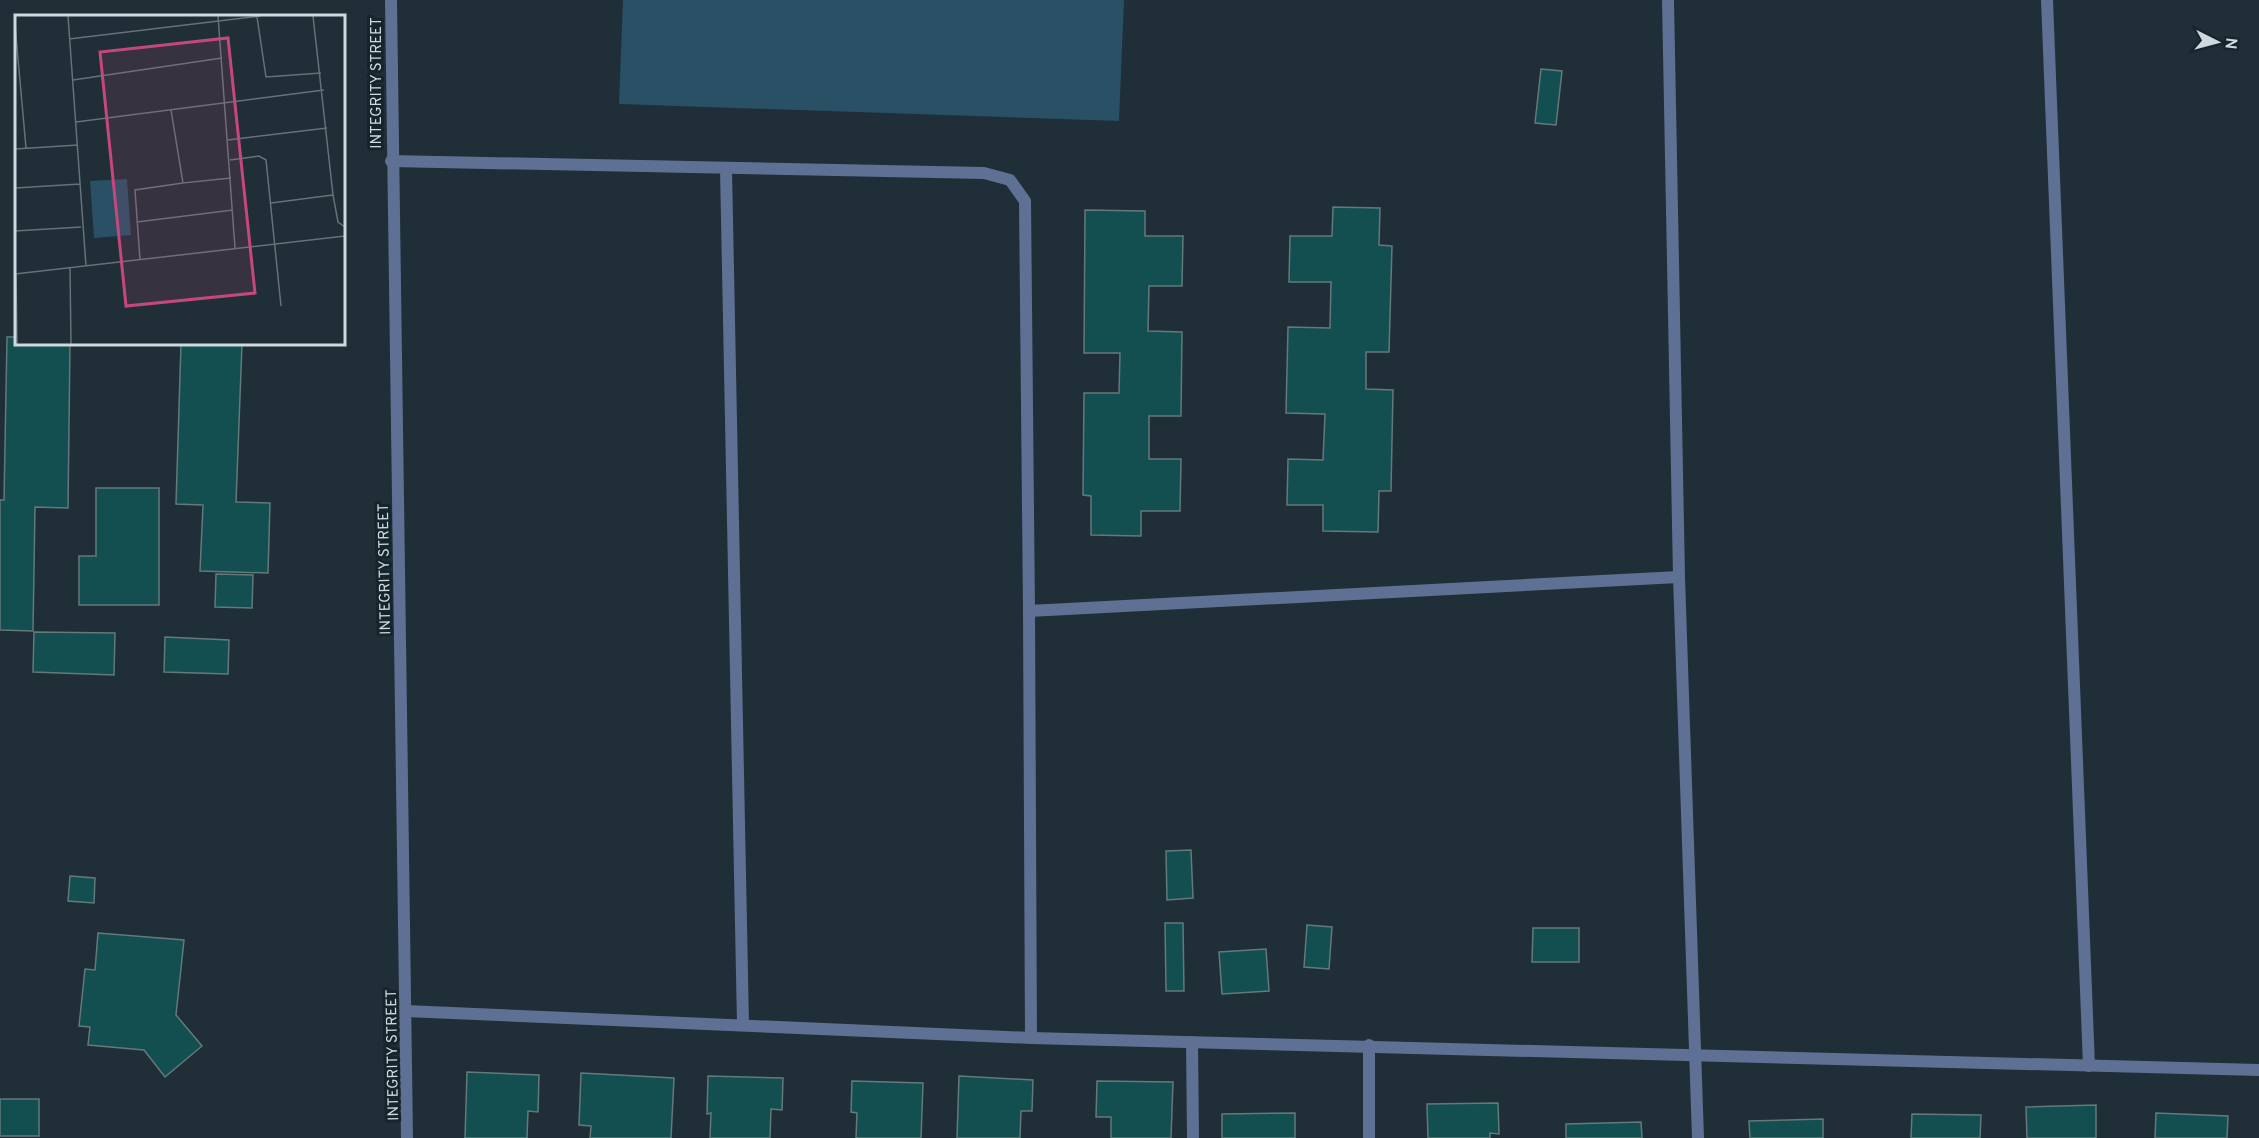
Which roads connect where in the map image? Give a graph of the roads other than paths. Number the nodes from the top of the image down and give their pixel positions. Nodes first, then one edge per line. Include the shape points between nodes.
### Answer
1 (391, 0) edge
2 (1668, 0) edge
3 (2048, 0) edge
4 (392, 160) junction
5 (726, 169) junction
6 (1679, 577) junction
7 (1029, 611) junction
8 (406, 1011) junction
9 (744, 1025) junction
10 (1031, 1038) junction
11 (1192, 1042) junction
12 (1369, 1045) junction
13 (1696, 1056) junction
14 (2089, 1066) junction
15 (2259, 1070) edge
16 (407, 1138) edge
17 (1193, 1138) edge
18 (1369, 1138) edge
19 (1698, 1138) edge

1 - 4 street, INTEGRITY STREET
2 - 6 street
3 - 14 street
4 - 5 street
4 - 8 street, INTEGRITY STREET
5 - 7 street via 984,173 1010,180 1025,201
5 - 9 street
6 - 7 street
6 - 13 street
7 - 10 street
8 - 9 street
8 - 16 street, INTEGRITY STREET
9 - 10 street
10 - 11 street
11 - 12 street
11 - 17 street
12 - 13 street
12 - 18 street
13 - 14 street
13 - 19 street
14 - 15 street

